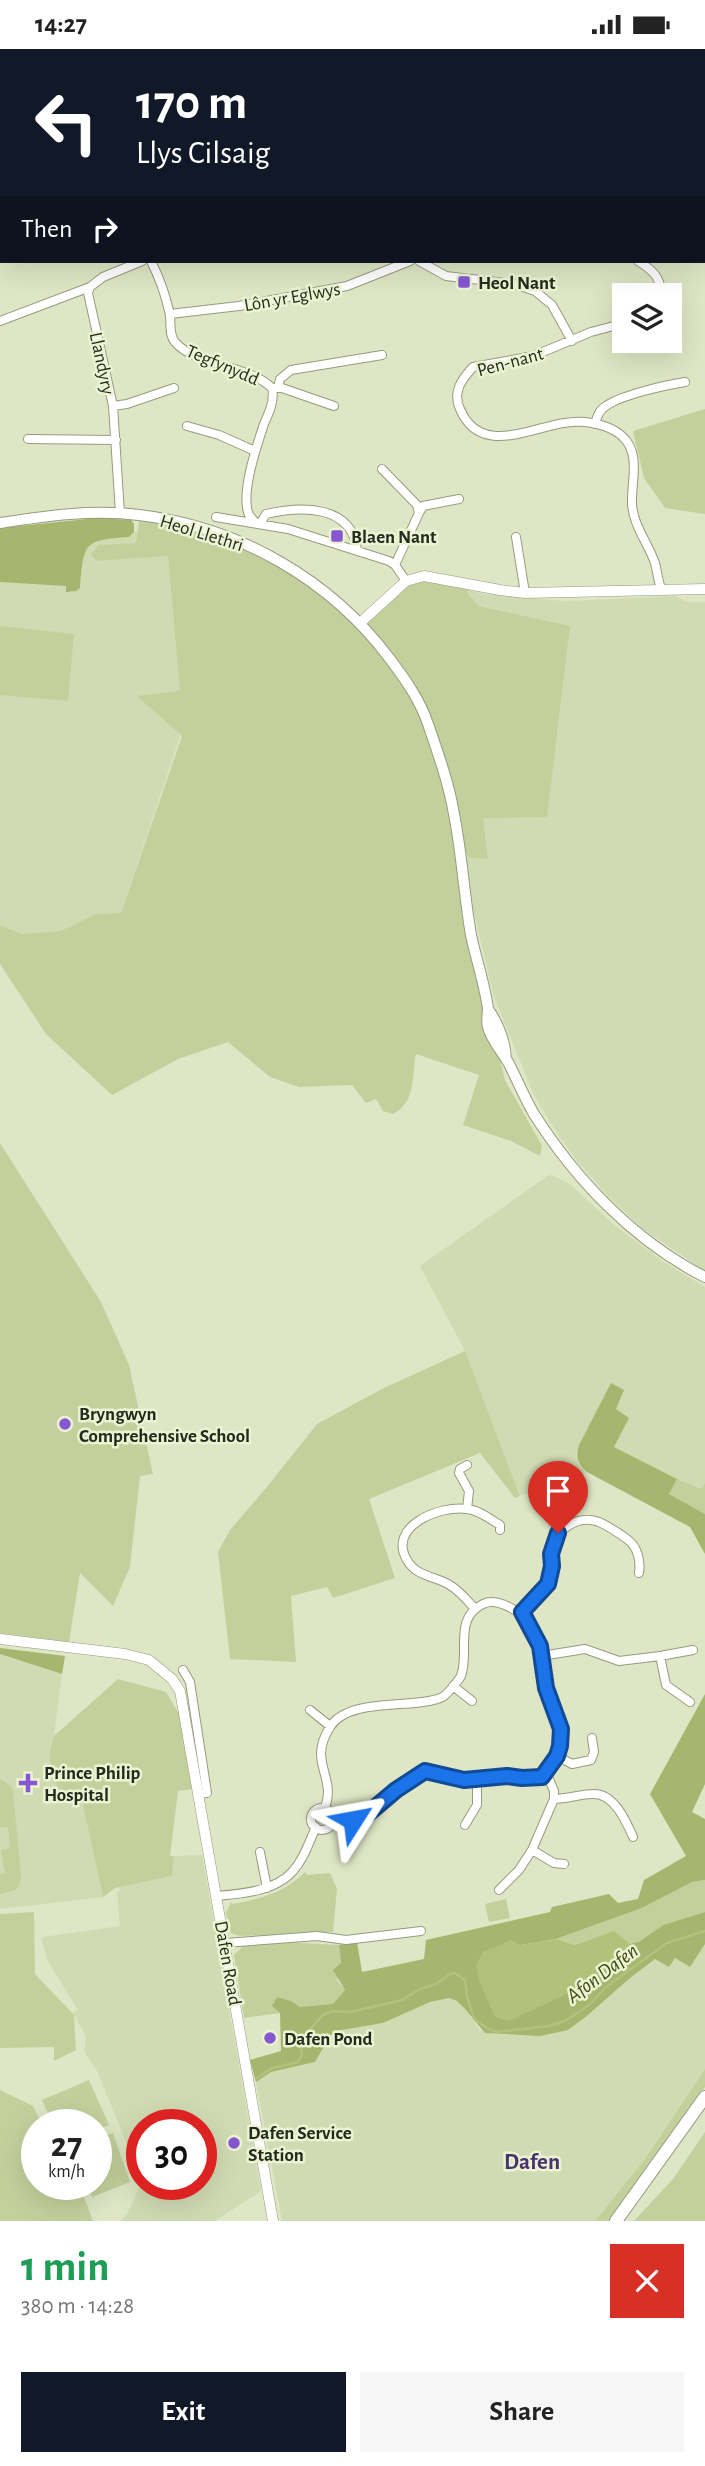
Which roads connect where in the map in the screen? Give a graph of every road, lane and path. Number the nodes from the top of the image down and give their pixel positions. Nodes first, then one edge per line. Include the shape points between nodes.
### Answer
1 (137, 263) edge
2 (152, 263) edge
3 (405, 263) edge
4 (423, 263) edge
5 (641, 263) edge
6 (660, 283) edge
7 (90, 286) junction
8 (170, 314) junction
9 (0, 321) edge
10 (612, 326) edge
11 (572, 341) junction
12 (382, 355) dead end
13 (685, 382) dead end
14 (174, 388) dead end
15 (275, 388) junction
16 (113, 406) junction
17 (334, 406) dead end
18 (595, 425) junction
19 (187, 426) dead end
20 (28, 439) dead end
21 (116, 440) junction
22 (255, 451) junction
23 (382, 469) dead end
24 (459, 499) dead end
25 (120, 513) junction
26 (419, 513) junction
27 (216, 517) dead end
28 (0, 523) edge
29 (258, 523) junction
30 (516, 537) dead end
31 (357, 550) junction
32 (395, 565) junction
33 (406, 582) junction
34 (660, 589) junction
35 (705, 589) edge
36 (525, 593) junction
37 (360, 623) junction
38 (705, 1277) edge
39 (467, 1465) dead end
40 (467, 1509) junction
41 (499, 1530) dead end
42 (639, 1573) dead end
43 (475, 1609) junction
44 (522, 1612) junction
45 (0, 1639) edge
46 (693, 1650) dead end
47 (541, 1656) junction
48 (660, 1656) junction
49 (183, 1670) dead end
50 (453, 1686) junction
51 (472, 1701) dead end
52 (690, 1702) dead end
53 (310, 1710) dead end
54 (330, 1726) junction
55 (592, 1738) dead end
56 (557, 1756) junction
57 (542, 1777) junction
58 (477, 1780) junction
59 (200, 1794) junction
60 (554, 1799) junction
61 (325, 1808) junction
62 (333, 1819) junction
63 (465, 1825) dead end
64 (316, 1827) junction
65 (633, 1837) dead end
66 (532, 1850) junction
67 (260, 1851) dead end
68 (564, 1864) dead end
69 (267, 1888) junction
70 (499, 1889) dead end
71 (217, 1896) junction
72 (421, 1931) dead end
73 (225, 1943) junction
74 (705, 2097) edge
75 (273, 2221) edge
76 (616, 2221) edge

1 - 7 street
2 - 8 street, Tegfynydd
3 - 8 street, Lôn yr Eglwys via 347,286
4 - 11 street via 446,276 514,283 535,291 552,305
5 - 6 street via 654,271
7 - 9 street
7 - 16 street, Llandyry via 91,310
8 - 15 street, Tegfynydd via 171,334 182,348
10 - 11 street
11 - 18 street, Pen-nant via 533,356 473,367 458,387 458,405 465,421 480,433 505,436 572,422
12 - 15 street via 291,370
13 - 18 street via 662,385 606,405
14 - 16 street
15 - 17 street, Tegfynydd
15 - 22 street, Tegfynydd
16 - 21 street, Llandyry
18 - 34 street, Pen-nant via 612,429 629,444 634,460 632,507 655,563
19 - 22 street
20 - 21 street
21 - 25 street, Llandyry
22 - 29 street, Tegfynydd via 247,496 249,516
23 - 26 street via 417,505
24 - 26 street via 423,506
25 - 28 main road, Heol Llethri
25 - 37 main road, Heol Llethri via 183,522 234,538 284,563
26 - 32 street
27 - 29 street, Heol Llethri
29 - 31 street, Heol Llethri
29 - 31 street via 282,510 321,511 345,522
30 - 36 street
31 - 32 street, Heol Llethri
32 - 33 street
33 - 36 street via 424,576
33 - 37 street
34 - 35 street
34 - 36 street
37 - 38 main road, Heol Llethri via 408,684 427,720 454,813 471,935 488,1009 532,1111 586,1184 650,1242
39 - 40 street via 459,1473 469,1491
40 - 41 street via 500,1525
40 - 43 street via 425,1516 409,1528 402,1551 419,1573 447,1583
42 - 44 street via 632,1543 601,1523 580,1521 558,1533 548,1584
43 - 44 street via 485,1603 500,1603
43 - 50 street via 464,1629 461,1676
44 - 47 street
45 - 59 street, Dafen Road via 149,1660 180,1691
46 - 48 street
47 - 48 street via 585,1649 619,1661
47 - 56 street via 546,1688 561,1729
48 - 52 street via 666,1685
49 - 59 street via 190,1682 207,1793
50 - 51 street
50 - 54 street via 443,1698 357,1708
53 - 54 street
54 - 61 street via 320,1748 328,1793
55 - 56 street via 591,1760 572,1764
56 - 57 street
57 - 58 street
57 - 60 street via 549,1779
58 - 62 street via 425,1771 364,1817
58 - 63 street via 477,1805
59 - 71 street, Dafen Road
60 - 65 street via 595,1793 609,1798
60 - 66 street
61 - 62 street
61 - 64 street via 312,1815
62 - 64 street via 328,1827
64 - 69 street via 292,1872
66 - 68 street
66 - 70 street
67 - 69 street
69 - 71 street
71 - 73 street, Dafen Road
72 - 73 street via 346,1940 317,1936
73 - 75 street, Dafen Road
74 - 76 highway

